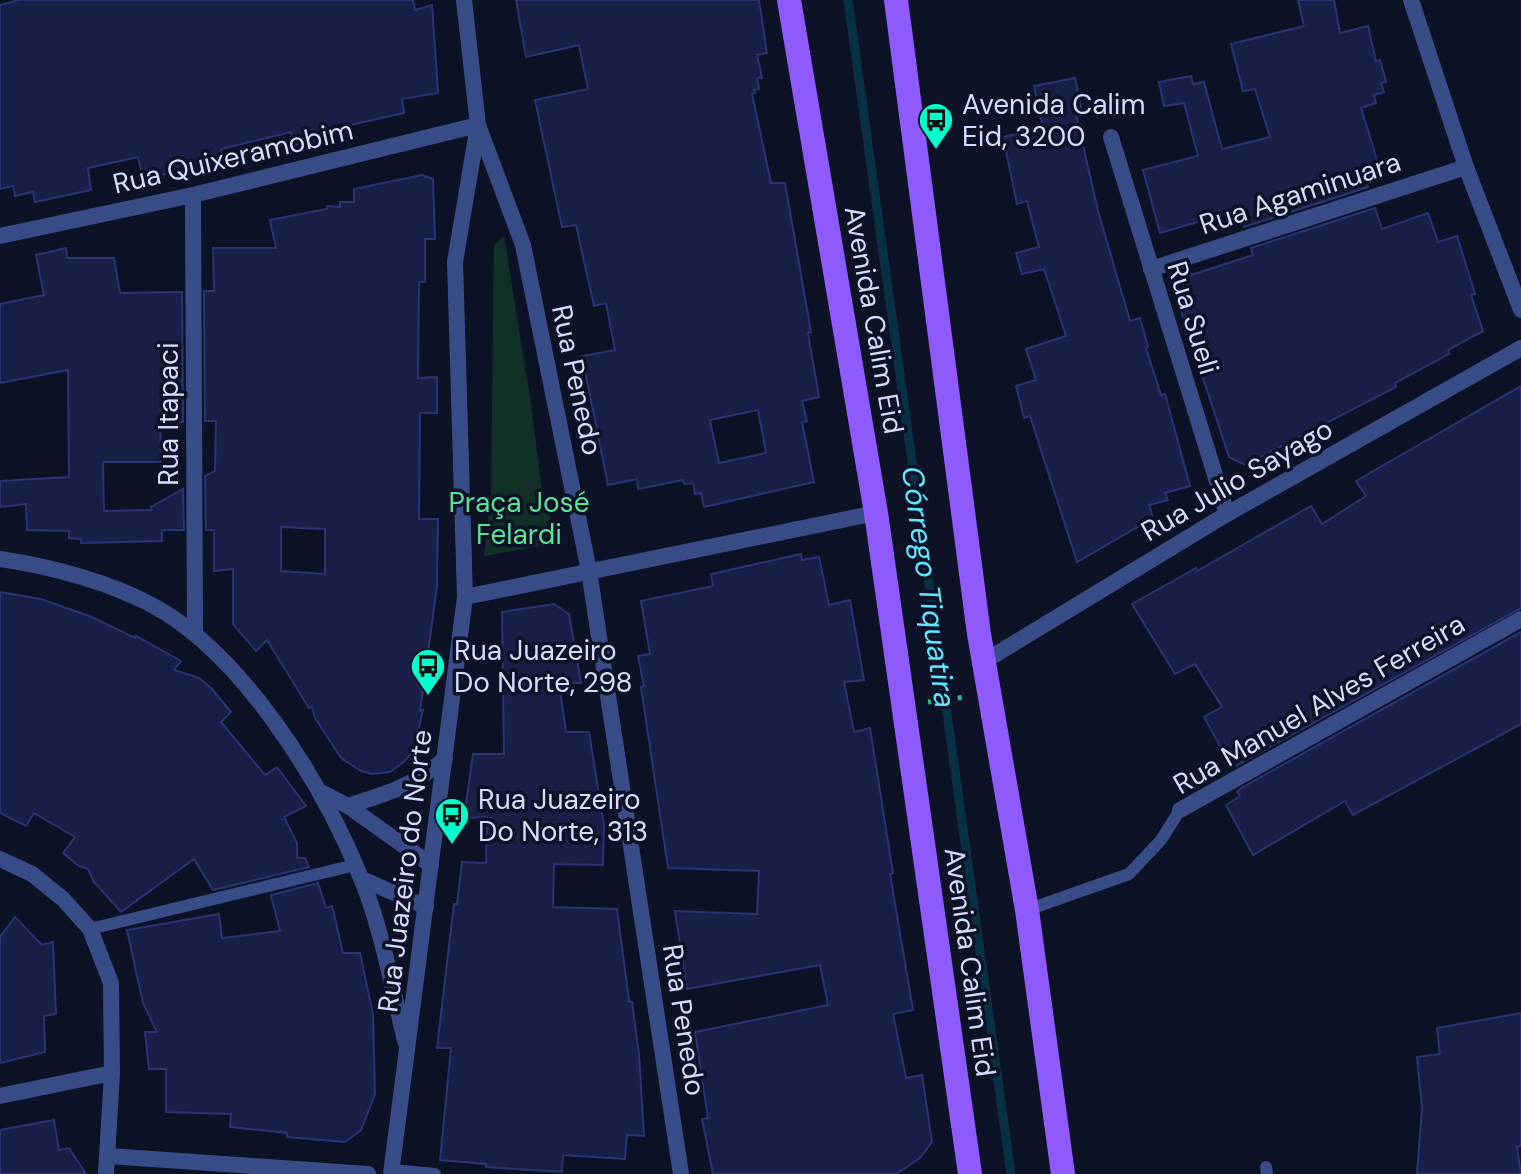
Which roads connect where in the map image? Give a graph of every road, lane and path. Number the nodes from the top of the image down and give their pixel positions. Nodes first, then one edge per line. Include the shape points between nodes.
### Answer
1 (464, 0) edge
2 (789, 0) edge
3 (896, 0) edge
4 (1411, 0) edge
5 (478, 125) junction
6 (1111, 137) dead end
7 (1466, 167) junction
8 (193, 195) junction
9 (0, 236) edge
10 (1151, 269) junction
11 (1521, 310) edge
12 (1521, 348) edge
13 (876, 513) junction
14 (1227, 514) junction
15 (0, 559) edge
16 (589, 571) junction
17 (465, 597) junction
18 (1521, 619) edge
19 (195, 633) junction
20 (983, 662) junction
21 (961, 698) dead end
22 (916, 703) dead end
23 (445, 759) junction
24 (319, 791) junction
25 (348, 806) junction
26 (1180, 810) joint
27 (0, 859) edge
28 (431, 865) junction
29 (358, 872) junction
30 (426, 907) junction
31 (1027, 910) junction
32 (90, 929) junction
33 (408, 1052) junction
34 (112, 1073) junction
35 (0, 1096) edge
36 (109, 1156) junction
37 (391, 1172) edge
38 (106, 1174) edge
39 (368, 1174) edge
40 (435, 1174) edge
41 (681, 1174) edge
42 (970, 1174) edge
43 (1063, 1174) edge

1 - 5 street, Rua Juazeiro do Norte
2 - 13 main road, Avenida Calim Eid
3 - 20 main road, Avenida Calim Eid
4 - 7 street
5 - 8 street, Rua Quixeramobim
5 - 16 street, Rua Penedo via 523,245
5 - 17 street, Rua Juazeiro do Norte via 455,262
6 - 10 street, Rua Sueli
7 - 10 street, Rua Agaminuara
7 - 11 street
8 - 9 street, Rua Quixeramobim
8 - 19 street, Rua Itapaci
10 - 14 street, Rua Sueli
12 - 14 street, Rua Julio Sayago
13 - 16 street
13 - 42 main road, Avenida Calim Eid
14 - 20 street, Rua Julio Sayago
15 - 19 street via 100,582 152,605
16 - 17 street
16 - 41 street, Rua Penedo
17 - 23 street, Rua Juazeiro do Norte
18 - 26 street, Rua Manuel Alves Ferreira
19 - 24 street via 238,677
20 - 31 main road, Avenida Calim Eid
21 - 22 path
23 - 25 street via 418,781
23 - 28 street, Rua Juazeiro do Norte
24 - 25 street
24 - 29 street
25 - 28 street
26 - 31 lane, Rua Manuel Alves Ferreira via 1129,874
27 - 32 street via 32,874
28 - 30 street, Rua Juazeiro do Norte
29 - 30 street
29 - 32 lane
29 - 33 street
30 - 33 street, Rua Juazeiro do Norte
31 - 43 main road, Avenida Calim Eid
32 - 34 street via 111,983
33 - 37 street, Rua Juazeiro do Norte
34 - 35 street
34 - 36 street
36 - 38 street
36 - 39 street
37 - 40 lane

